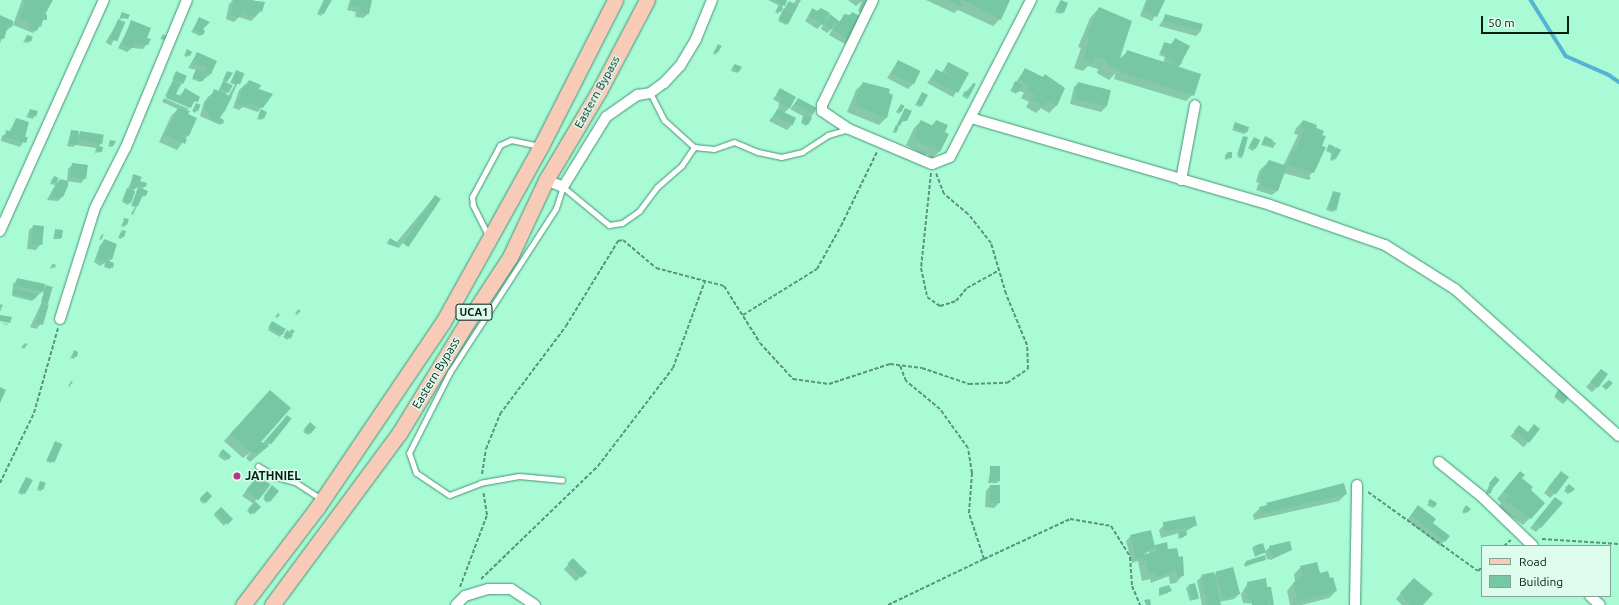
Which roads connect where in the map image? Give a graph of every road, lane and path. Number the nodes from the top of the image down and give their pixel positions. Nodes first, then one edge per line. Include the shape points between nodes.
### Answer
1 (104, 0) edge
2 (187, 0) edge
3 (615, 0) edge
4 (647, 0) edge
5 (712, 0) edge
6 (873, 0) edge
7 (1030, 0) edge
8 (650, 93) junction
9 (1195, 105) dead end
10 (971, 118) junction
11 (849, 129) junction
12 (881, 144) junction
13 (541, 146) junction
14 (694, 147) junction
15 (932, 164) junction
16 (546, 180) junction
17 (1181, 180) junction
18 (563, 187) junction
19 (0, 231) edge
20 (489, 237) junction
21 (999, 270) junction
22 (705, 281) junction
23 (743, 315) junction
24 (60, 319) joint
25 (900, 365) junction
26 (1619, 436) edge
27 (1439, 462) dead end
28 (258, 466) dead end
29 (562, 480) dead end
30 (481, 482) junction
31 (0, 483) edge
32 (1357, 484) joint
33 (322, 500) junction
34 (1518, 533) junction
35 (1536, 542) edge
36 (1619, 544) edge
37 (1505, 545) edge
38 (984, 558) junction
39 (1481, 568) edge
40 (462, 593) junction
41 (1591, 597) edge
42 (243, 605) edge
43 (272, 605) edge
44 (456, 605) edge
45 (535, 605) edge
46 (888, 605) edge
47 (1140, 605) edge
48 (1355, 605) edge
49 (1600, 605) edge

1 - 19 street
2 - 24 street via 126,147 95,208
3 - 13 main road, Eastern Bypass / UCA1
4 - 16 main road, Eastern Bypass / UCA1 via 600,91
5 - 8 street via 696,39 680,66
6 - 11 street via 822,105 826,115
7 - 10 street
8 - 14 lane via 664,120
8 - 18 street via 638,95 606,117
9 - 17 street
10 - 15 street via 950,157
10 - 17 street
11 - 12 street
11 - 14 lane via 828,135 802,152 781,157 758,152 734,142 714,149
12 - 15 street
12 - 23 path via 817,269
13 - 20 main road, Eastern Bypass / UCA1
13 - 20 lane via 510,140 500,145 472,197 473,205
14 - 18 lane via 682,165 657,188 639,211 622,223 609,225
15 - 21 path via 944,194 968,214 991,243
15 - 21 path via 921,268 927,297 940,306 956,301 967,288
16 - 18 street
16 - 43 main road, Eastern Bypass / UCA1 via 510,257 400,432
17 - 26 street via 1270,205 1385,245 1455,289
18 - 30 lane via 556,208 450,372 409,453 416,473 449,495
20 - 33 main road, Eastern Bypass / UCA1 via 442,322
21 - 25 path via 1027,345 1028,369 1007,383 969,384 922,368
22 - 23 path via 724,286
22 - 30 path via 656,268 624,240 614,245 566,326 500,414 486,449
22 - 40 path via 673,368 598,466
23 - 25 path via 760,343 793,379 829,384 890,364
24 - 31 path via 34,413
25 - 38 path via 906,381 940,410 968,448 972,473 969,513
27 - 34 street via 1481,496
28 - 33 lane via 276,477 295,482
29 - 30 lane via 519,476
30 - 40 path via 487,515
32 - 39 path via 1478,571
32 - 48 street
33 - 42 main road, Eastern Bypass / UCA1
34 - 35 street
34 - 37 path
35 - 36 path
38 - 46 path
38 - 47 path via 1070,519 1111,526 1130,557 1132,586
40 - 44 street
40 - 45 street via 511,589
41 - 49 street

